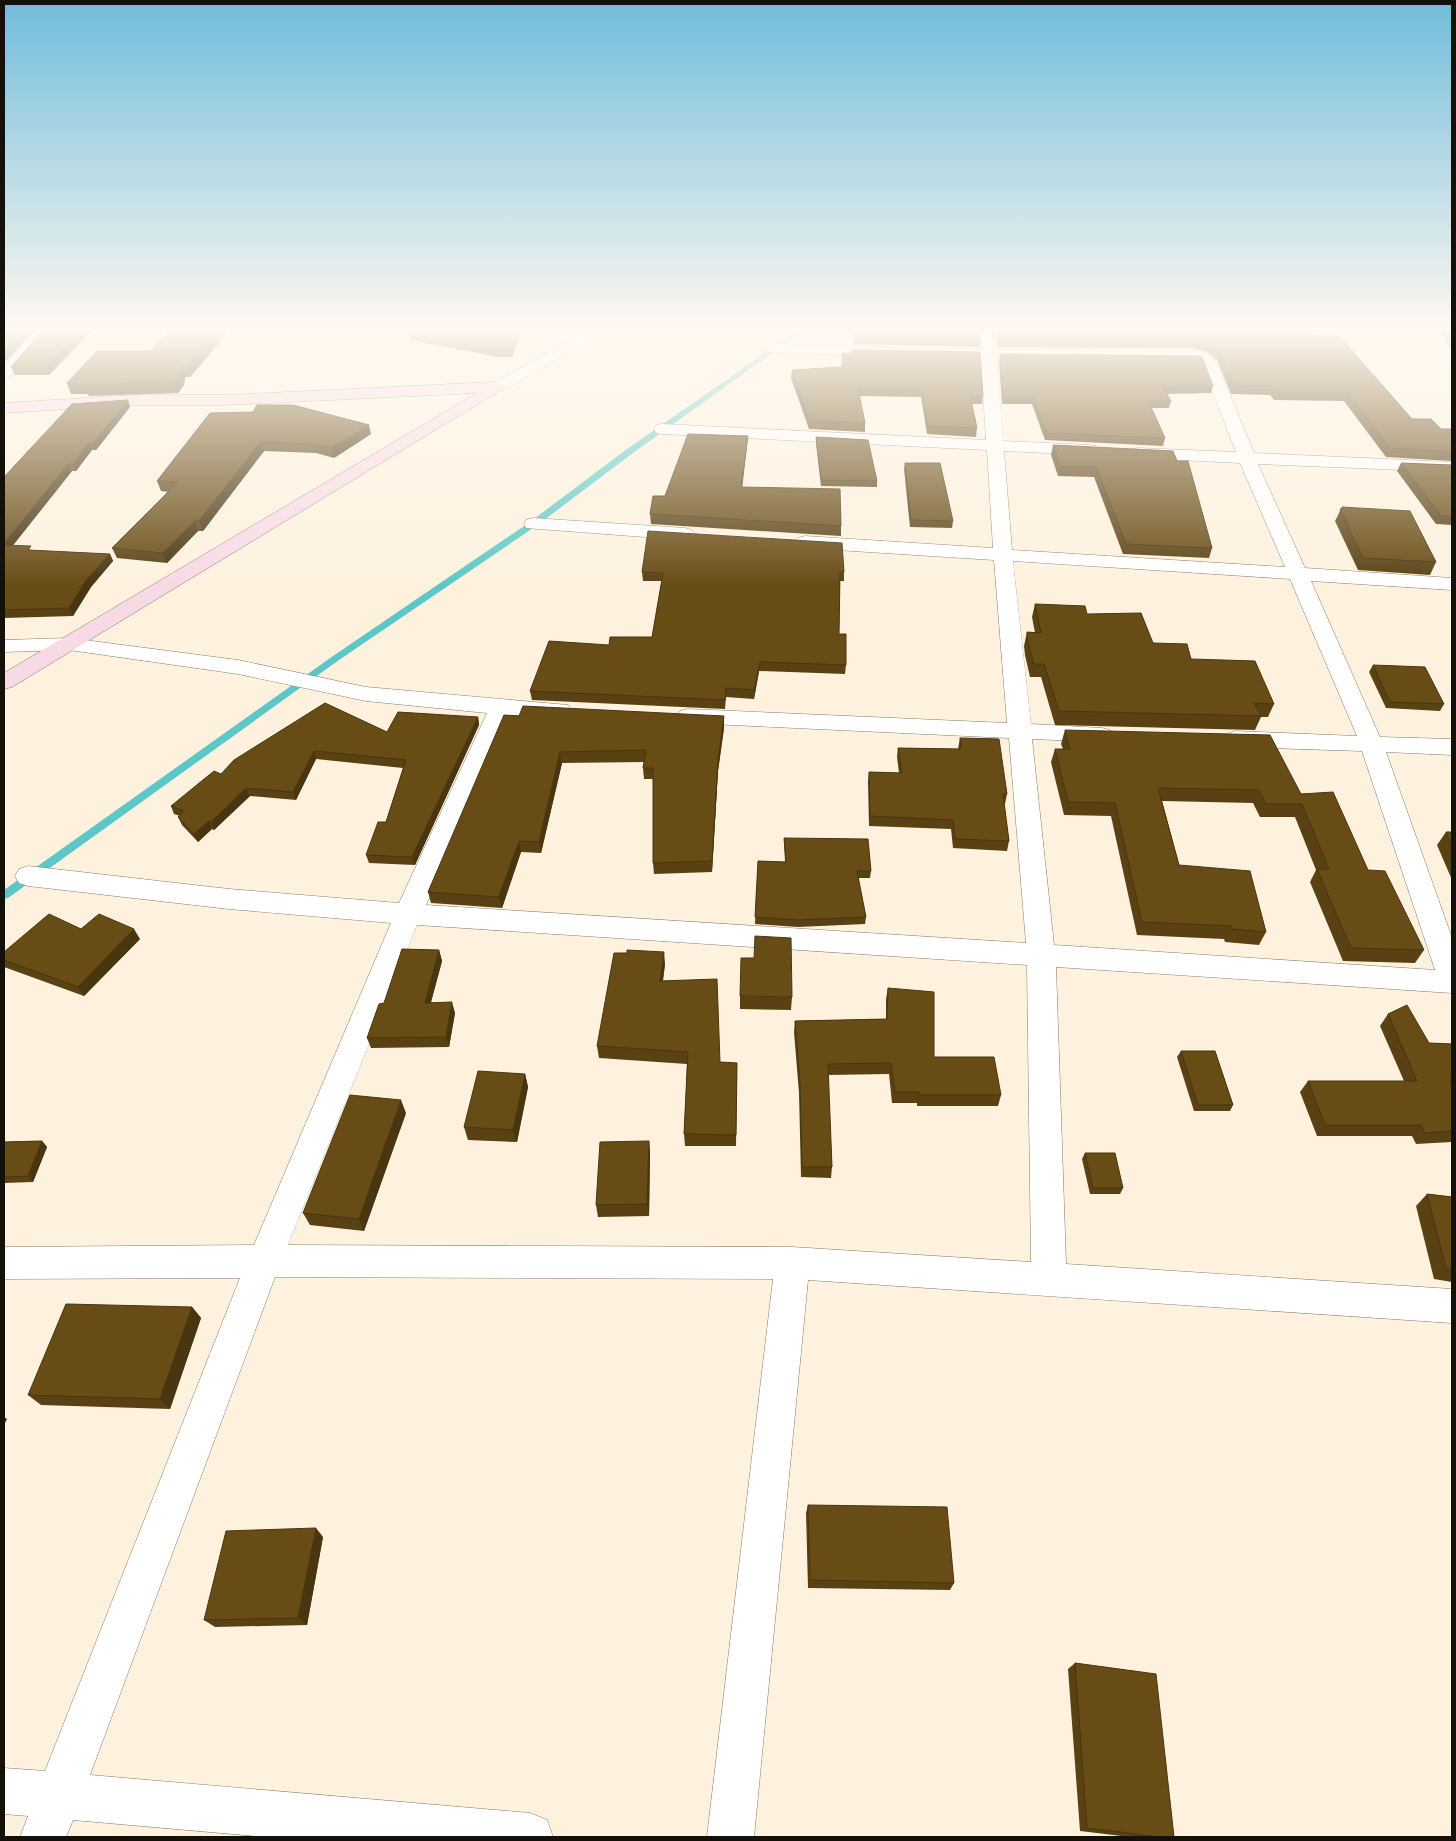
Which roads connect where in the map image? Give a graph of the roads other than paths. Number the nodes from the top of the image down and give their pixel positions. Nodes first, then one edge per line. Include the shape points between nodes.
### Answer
1 (40, 416) edge
2 (450, 416) edge
3 (993, 416) edge
4 (1230, 416) edge
5 (4, 419) edge
6 (662, 429) dead end
7 (995, 446) junction
8 (1247, 458) junction
9 (1452, 467) edge
10 (533, 524) dead end
11 (700, 535) edge
12 (788, 541) edge
13 (1003, 556) junction
14 (1298, 574) junction
15 (1452, 584) edge
16 (69, 644) junction
17 (4, 646) edge
18 (4, 682) edge
19 (501, 707) junction
20 (581, 711) edge
21 (671, 716) edge
22 (1020, 733) junction
23 (1127, 736) edge
24 (1215, 738) edge
25 (1371, 742) junction
26 (1452, 747) edge
27 (28, 876) dead end
28 (408, 914) junction
29 (1041, 955) junction
30 (1452, 978) edge
31 (1452, 982) edge
32 (264, 1260) junction
33 (4, 1263) edge
34 (792, 1263) junction
35 (1049, 1280) junction
36 (1452, 1306) edge
37 (4, 1791) edge
38 (51, 1817) edge
39 (530, 1837) edge
40 (730, 1837) edge

1 - 5 street
2 - 16 street
3 - 7 street
4 - 8 street
6 - 7 street
7 - 8 street
7 - 13 street
8 - 9 street
8 - 14 street
10 - 11 street
12 - 13 street
13 - 14 street
13 - 22 street
14 - 15 street
14 - 25 street
16 - 17 street
16 - 18 street
16 - 19 street via 238,667 366,694
19 - 20 street
19 - 28 street
21 - 22 street
22 - 23 street
22 - 29 street
24 - 25 street
25 - 26 street
25 - 30 street
27 - 28 street via 229,899
28 - 29 street
28 - 32 street
29 - 31 street
29 - 35 street
32 - 33 street
32 - 34 street
32 - 38 street
34 - 35 street
34 - 40 street
35 - 36 street
37 - 38 street
38 - 39 street

